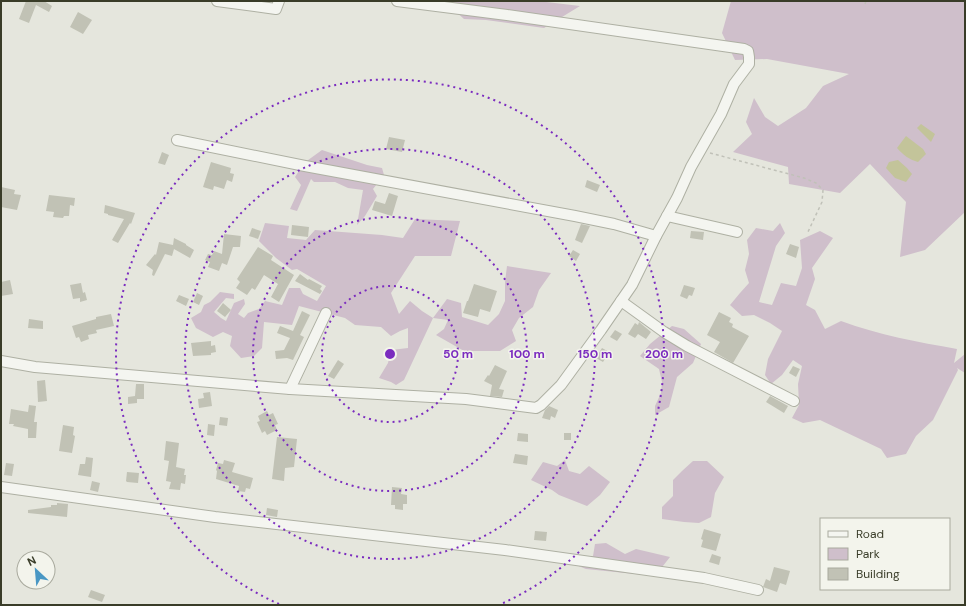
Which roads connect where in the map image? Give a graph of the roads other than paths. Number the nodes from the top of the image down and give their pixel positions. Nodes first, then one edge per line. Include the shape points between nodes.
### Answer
1 (216, 1) edge
2 (279, 1) edge
3 (397, 1) edge
4 (177, 140) dead end
5 (667, 216) junction
6 (736, 232) dead end
7 (656, 236) junction
8 (621, 301) junction
9 (326, 313) dead end
10 (1, 362) edge
11 (290, 389) junction
12 (794, 401) dead end
13 (1, 487) edge
14 (758, 590) dead end

1 - 2 street via 276,9
3 - 5 street via 748,51 749,64 734,84
4 - 7 street via 575,216
5 - 6 street
5 - 7 street
7 - 8 street via 632,285
8 - 11 street via 561,385 536,408 466,399
8 - 12 street via 687,346
9 - 11 street
10 - 11 street
13 - 14 street via 215,517 505,550 704,578

